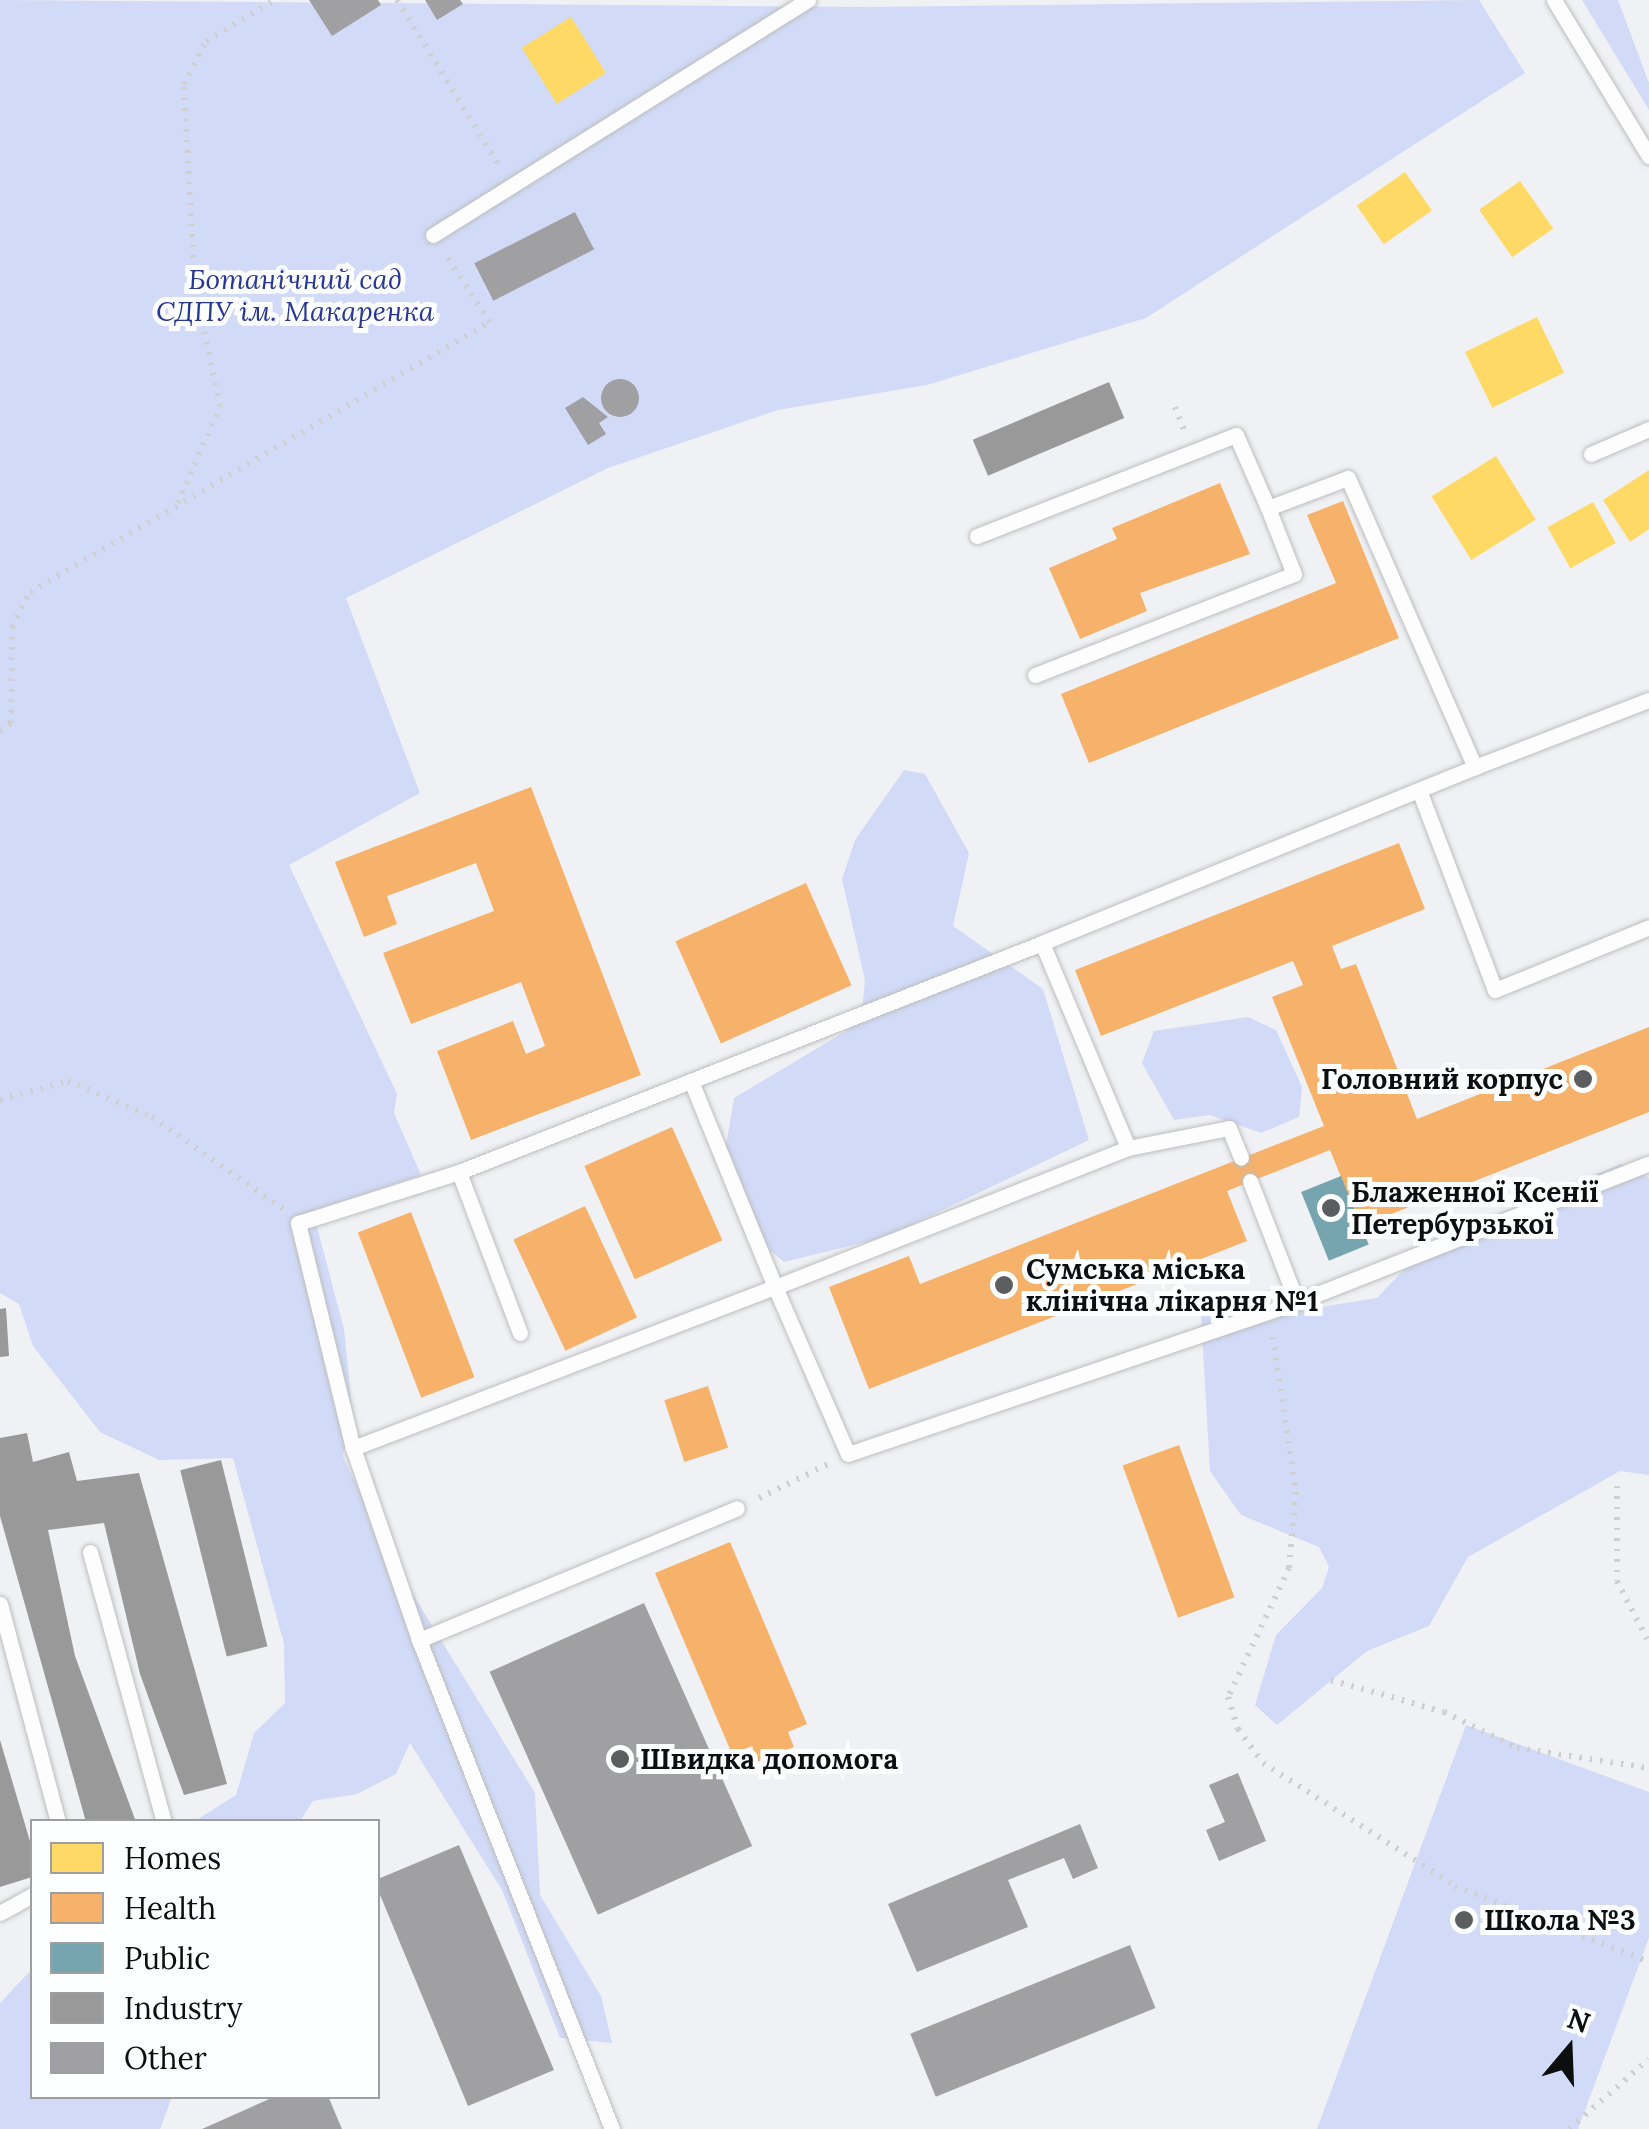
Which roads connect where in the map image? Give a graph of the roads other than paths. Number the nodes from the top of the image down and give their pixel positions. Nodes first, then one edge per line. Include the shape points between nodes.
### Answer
1 (808, 0) edge
2 (1554, 0) edge
3 (1649, 156) edge
4 (433, 234) road end
5 (1649, 429) edge
6 (1590, 454) dead end
7 (1268, 508) junction
8 (977, 536) dead end
9 (1035, 675) dead end
10 (1649, 700) edge
11 (1475, 768) junction
12 (1420, 790) junction
13 (1649, 927) edge
14 (1042, 942) junction
15 (691, 1080) junction
16 (1128, 1148) junction
17 (1241, 1158) dead end
18 (1649, 1163) edge
19 (460, 1172) junction
20 (1250, 1181) dead end
21 (774, 1286) junction
22 (1298, 1302) junction
23 (520, 1333) dead end
24 (353, 1448) junction
25 (737, 1508) road end
26 (90, 1552) dead end
27 (0, 1604) edge
28 (419, 1640) junction
29 (57, 1819) edge
30 (163, 1819) edge
31 (30, 1896) edge
32 (0, 1913) edge
33 (612, 2129) edge

1 - 4 lane
2 - 3 lane
5 - 6 lane
7 - 8 lane via 1236,434
7 - 9 lane via 1294,574
7 - 11 lane via 1348,478
10 - 11 lane
11 - 12 lane
12 - 13 lane via 1495,990
12 - 14 lane
14 - 15 lane
14 - 16 lane
15 - 19 lane
15 - 21 lane
16 - 17 lane via 1230,1128
16 - 21 lane
18 - 22 lane
19 - 23 lane
19 - 24 lane via 298,1223
20 - 22 lane
21 - 22 lane via 848,1454
21 - 24 lane
24 - 28 lane
25 - 28 lane
26 - 30 lane
27 - 29 lane
28 - 33 lane
31 - 32 lane

